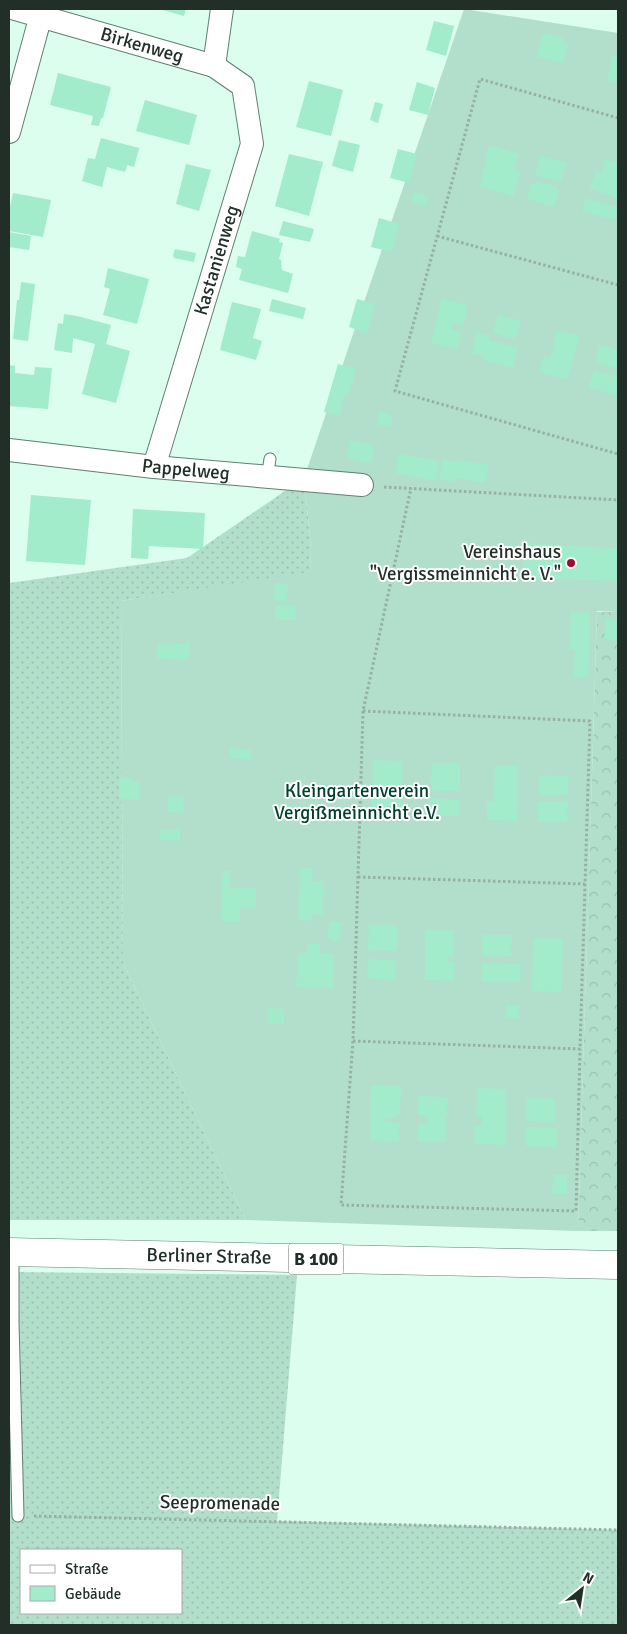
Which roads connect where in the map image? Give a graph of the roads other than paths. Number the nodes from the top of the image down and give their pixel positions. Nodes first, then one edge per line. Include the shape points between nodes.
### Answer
1 (15, 9) edge
2 (222, 9) edge
3 (41, 15) junction
4 (214, 66) junction
5 (9, 132) edge
6 (9, 450) edge
7 (154, 467) junction
8 (362, 485) road end
9 (11, 1252) edge
10 (618, 1265) edge
11 (11, 1322) edge
12 (18, 1516) road end

1 - 3 street, Birkenweg
2 - 4 street
3 - 4 street, Birkenweg
3 - 5 street
4 - 7 street, Kastanienweg via 242,86 252,144
6 - 7 street, Pappelweg
7 - 8 street, Pappelweg via 268,468
9 - 10 main road, Berliner Straße / B 100
9 - 11 lane
11 - 12 lane

